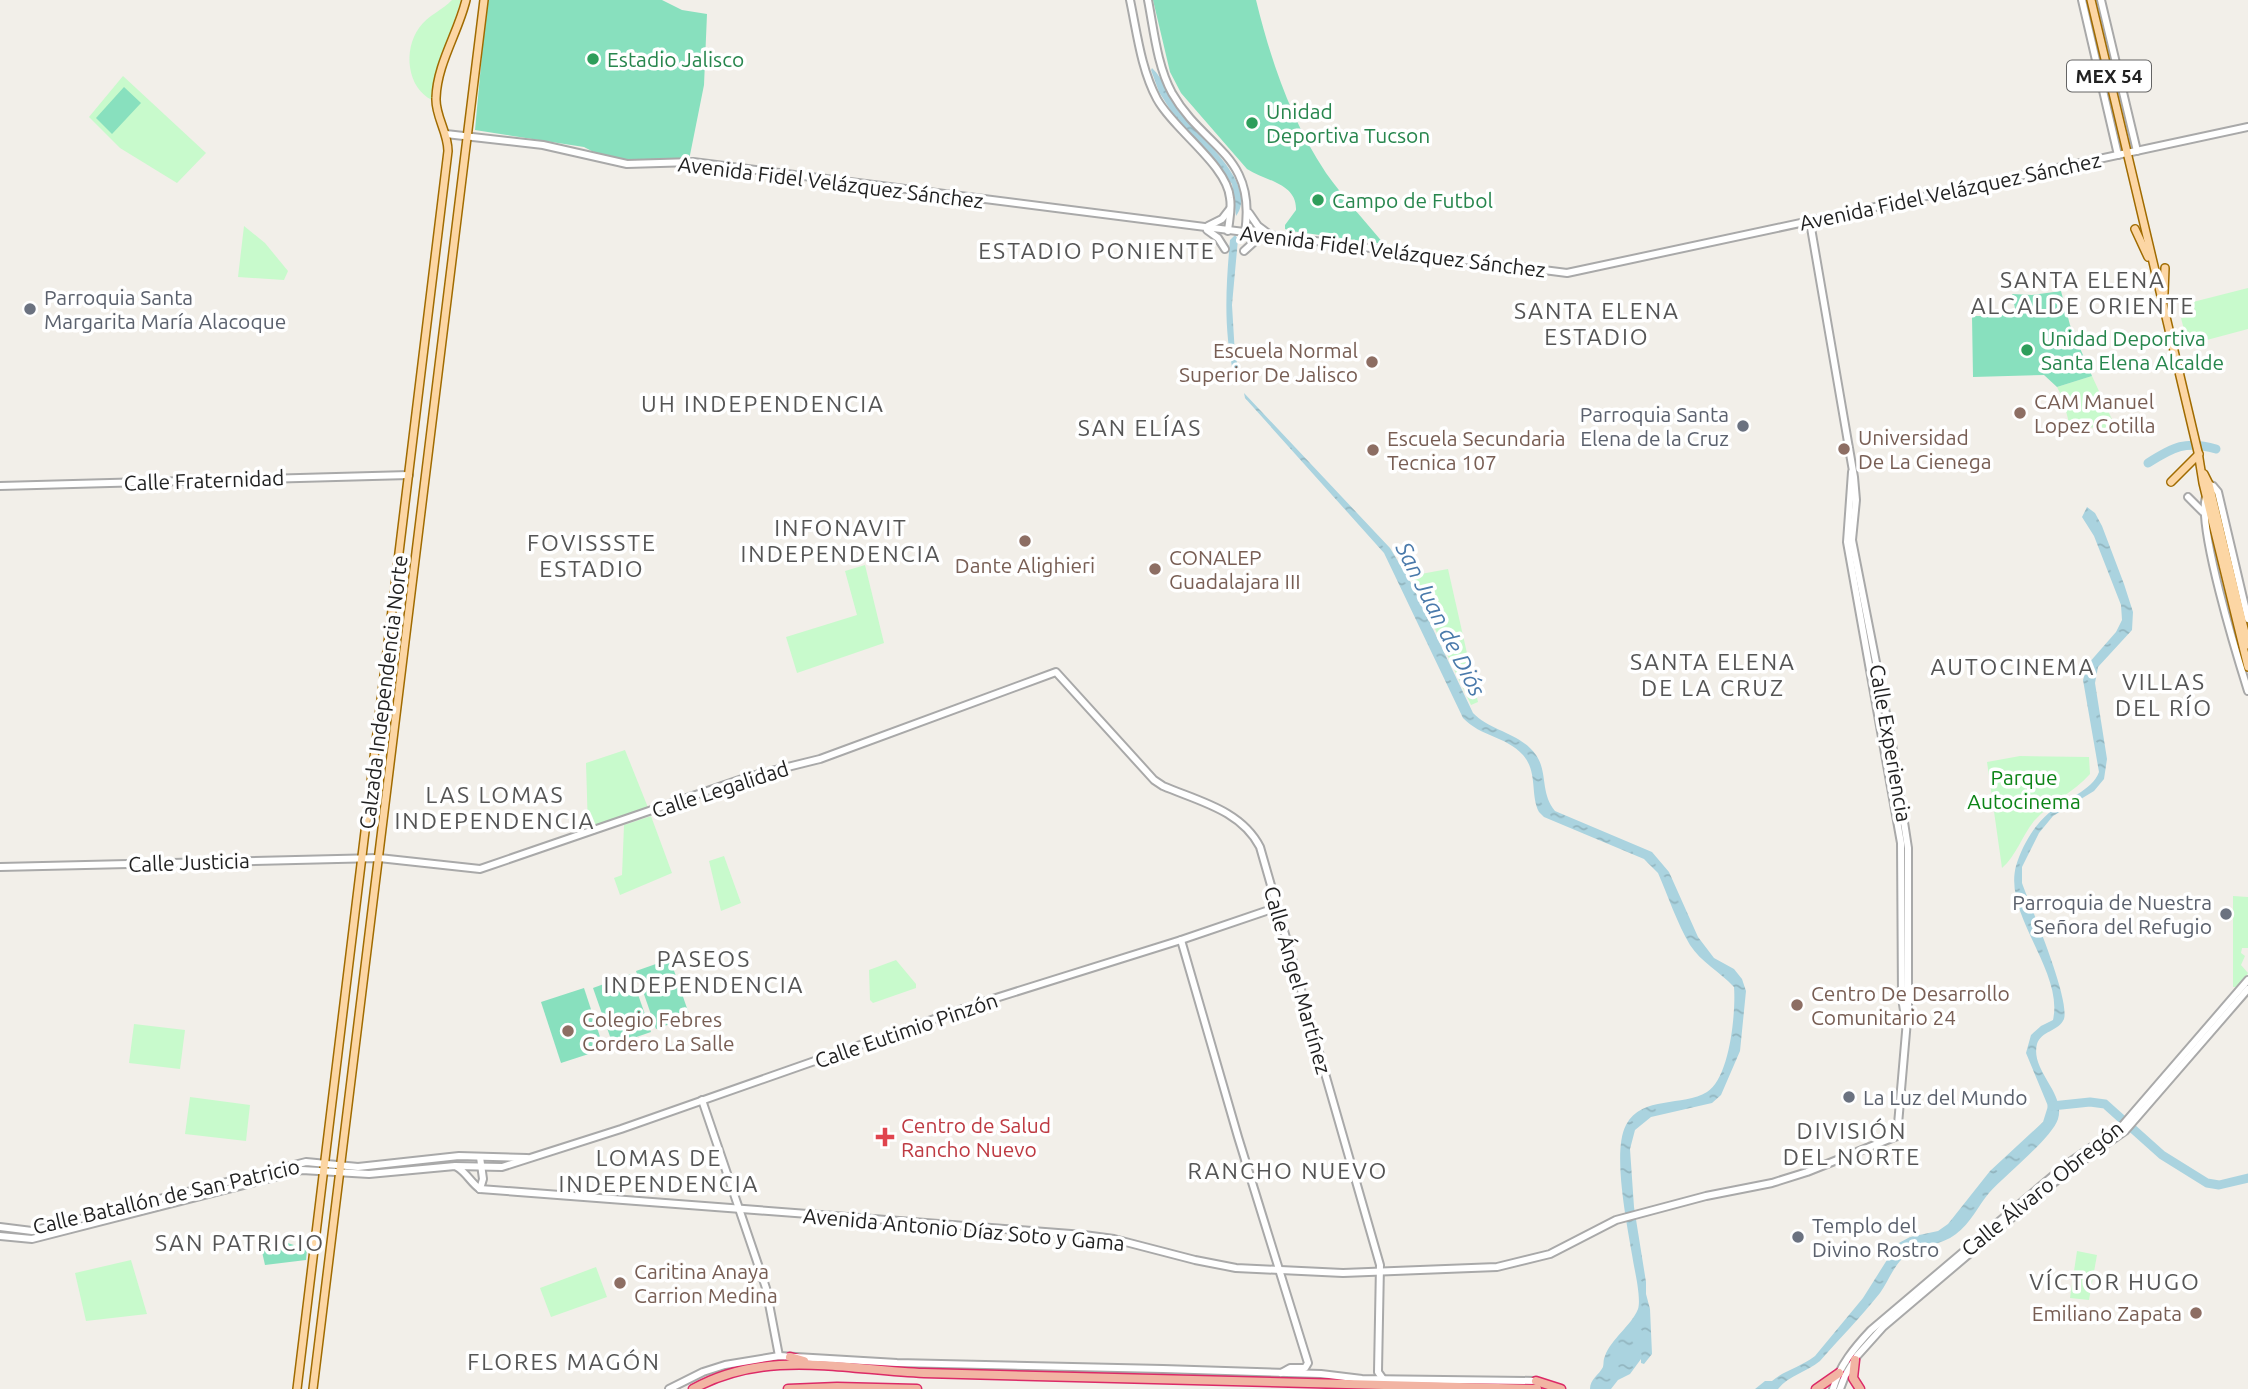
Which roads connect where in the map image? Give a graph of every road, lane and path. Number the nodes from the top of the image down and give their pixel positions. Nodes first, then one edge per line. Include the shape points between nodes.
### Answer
1 (466, 0) edge
2 (484, 0) edge
3 (1130, 0) edge
4 (1148, 0) edge
5 (2082, 0) edge
6 (2091, 0) edge
7 (2101, 0) edge
8 (2248, 127) edge
9 (446, 134) junction
10 (466, 136) junction
11 (2137, 151) junction
12 (2127, 153) junction
13 (2118, 155) junction
14 (1230, 209) junction
15 (1248, 212) junction
16 (1810, 222) junction
17 (1199, 227) junction
18 (2135, 229) dead end
19 (1228, 231) junction
20 (1245, 233) junction
21 (1272, 236) junction
22 (1226, 249) dead end
23 (1244, 251) dead end
24 (2165, 268) dead end
25 (2155, 272) junction
26 (2163, 304) junction
27 (2199, 453) junction
28 (409, 475) junction
29 (2171, 482) dead end
30 (2206, 484) junction
31 (0, 486) edge
32 (2188, 497) dead end
33 (2206, 497) junction
34 (2203, 512) junction
35 (2248, 620) edge
36 (2248, 645) edge
37 (2244, 667) edge
38 (1056, 672) joint
39 (2248, 691) edge
40 (379, 858) junction
41 (362, 859) junction
42 (0, 867) edge
43 (1278, 907) junction
44 (1181, 940) junction
45 (2248, 980) edge
46 (2248, 989) edge
47 (702, 1100) junction
48 (2129, 1122) junction
49 (2123, 1129) junction
50 (1897, 1136) joint
51 (480, 1157) junction
52 (536, 1158) junction
53 (398, 1162) junction
54 (455, 1166) junction
55 (327, 1167) junction
56 (340, 1168) junction
57 (481, 1168) junction
58 (399, 1171) junction
59 (480, 1189) junction
60 (739, 1209) junction
61 (0, 1227) edge
62 (0, 1236) edge
63 (1279, 1271) junction
64 (1380, 1272) junction
65 (779, 1356) junction
66 (790, 1357) junction
67 (830, 1359) junction
68 (1855, 1360) junction
69 (814, 1363) junction
70 (1839, 1373) junction
71 (1281, 1374) junction
72 (1383, 1379) junction
73 (1462, 1381) junction
74 (1493, 1382) junction
75 (1537, 1385) edge
76 (1477, 1387) edge
77 (297, 1389) edge
78 (313, 1389) edge
79 (669, 1389) edge
80 (693, 1389) edge
81 (788, 1389) edge
82 (917, 1389) edge
83 (1562, 1389) edge
84 (1816, 1389) edge
85 (1833, 1389) edge
86 (1840, 1389) edge
87 (1860, 1389) edge

1 - 9 main road, Calzada Independencia Norte via 436,94
2 - 10 main road, Calzada Independencia Norte
3 - 14 street via 1151,87 1170,118 1227,184
4 - 15 street via 1166,79 1185,110 1234,163 1248,199
5 - 13 street
6 - 12 main road, MEX 54
7 - 11 street
8 - 11 street, Avenida Fidel Velázquez Sánchez
9 - 10 street, Avenida Fidel Velázquez Sánchez
9 - 28 main road, Calzada Independencia Norte via 448,150
10 - 17 street, Avenida Fidel Velázquez Sánchez via 543,145 626,164 693,162
10 - 40 main road, Calzada Independencia Norte
11 - 12 street, Avenida Fidel Velázquez Sánchez
12 - 13 street, Avenida Fidel Velázquez Sánchez
12 - 25 main road, MEX 54
13 - 16 street, Avenida Fidel Velázquez Sánchez
14 - 17 street via 1218,222
14 - 19 street
15 - 20 street
15 - 21 street
16 - 21 street, Avenida Fidel Velázquez Sánchez via 1567,273
16 - 50 street, Calle Experiencia via 1852,471 1847,542 1901,843 1906,1018
17 - 19 street, Avenida Fidel Velázquez Sánchez
17 - 22 street via 1215,235
18 - 25 main road
19 - 20 street, Avenida Fidel Velázquez Sánchez
20 - 21 street, Avenida Fidel Velázquez Sánchez
21 - 23 street via 1255,241
24 - 26 main road
25 - 26 main road, MEX 54
26 - 27 main road, MEX 54
27 - 29 main road
27 - 30 main road, MEX 54
28 - 31 street, Calle Fraternidad
28 - 41 main road, Calzada Independencia Norte
30 - 33 main road, MEX 54
30 - 35 street via 2218,492
30 - 36 main road, MEX 54
32 - 34 street
33 - 34 street
33 - 37 main road, MEX 54
34 - 37 street
37 - 39 street
38 - 40 street, Calle Legalidad via 820,759 751,776 480,869
38 - 43 street, Calle Ángel Martínez via 1154,780 1224,810 1246,827 1260,847
40 - 41 street, Calle Justicia
40 - 56 main road, Calzada Independencia Norte
41 - 42 street, Calle Justicia
41 - 55 main road, Calzada Independencia Norte
43 - 44 street, Calle Eutimio Pinzón
43 - 64 street, Calle Ángel Martínez
44 - 47 street, Calle Eutimio Pinzón via 980,1003
44 - 63 street
45 - 48 street, Calle Álvaro Obregón
46 - 48 street, Calle Álvaro Obregón
47 - 52 street, Calle Eutimio Pinzón
47 - 60 street
48 - 49 street, Calle Álvaro Obregón
49 - 68 street, Calle Álvaro Obregón via 1883,1327
49 - 70 street, Calle Álvaro Obregón via 2067,1164 1880,1322
50 - 64 street, Avenida Antonio Díaz Soto y Gama via 1772,1183 1616,1220 1550,1254 1497,1267
51 - 52 street, Calle Eutimio Pinzón
51 - 53 street, Calle Eutimio Pinzón
51 - 57 street
52 - 57 street, Calle Eutimio Pinzón
53 - 56 street, Calle Eutimio Pinzón
53 - 58 street
54 - 57 street, Calle Eutimio Pinzón
54 - 58 street, Calle Eutimio Pinzón
54 - 59 street
55 - 56 street, Calle Eutimio Pinzón
55 - 61 street, Calle Batallón de San Patricio via 306,1162 32,1231
55 - 62 street, Calle Batallón de San Patricio via 32,1238
55 - 77 main road, Calzada Independencia Norte
56 - 58 street, Calle Eutimio Pinzón via 369,1174
56 - 78 main road, Calzada Independencia Norte
57 - 59 street
59 - 60 street, Avenida Antonio Díaz Soto y Gama
60 - 63 street, Avenida Antonio Díaz Soto y Gama via 1084,1235 1207,1263
60 - 65 street via 766,1288
63 - 64 street, Avenida Antonio Díaz Soto y Gama
63 - 71 street via 1309,1365
64 - 72 street, Calle Ángel Martínez via 1378,1372
65 - 66 street
65 - 79 street via 703,1371
66 - 67 street
66 - 69 highway
67 - 69 highway
67 - 71 street
68 - 86 street, Calle Álvaro Obregón
68 - 87 highway via 1853,1378
69 - 76 highway via 868,1371
69 - 80 highway via 748,1369
70 - 84 highway
70 - 85 street, Calle Álvaro Obregón
71 - 72 street
72 - 73 street
73 - 74 street
73 - 76 highway
74 - 75 street
74 - 76 highway
75 - 76 highway
75 - 83 highway
81 - 82 highway

